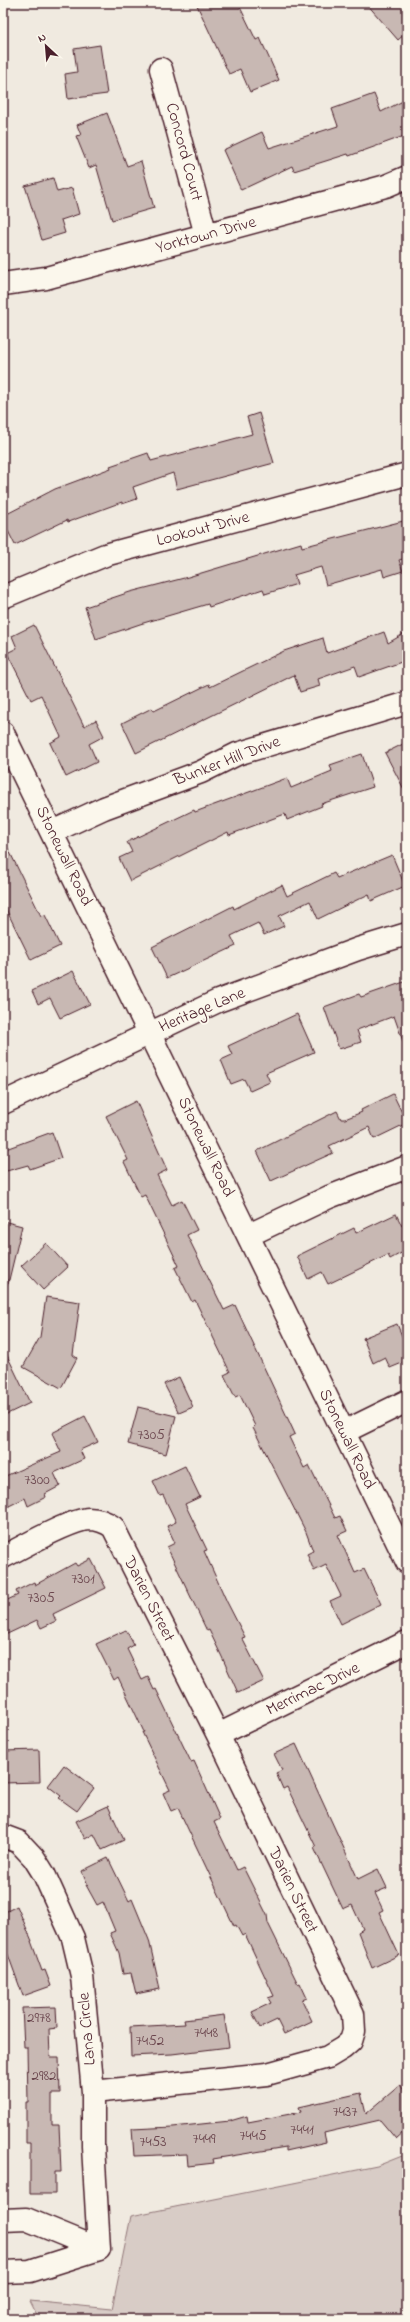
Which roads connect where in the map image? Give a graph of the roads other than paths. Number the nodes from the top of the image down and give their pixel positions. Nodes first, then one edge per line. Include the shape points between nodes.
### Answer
1 (161, 69) dead end
2 (407, 178) edge
3 (206, 235) junction
4 (3, 284) edge
5 (407, 474) edge
6 (3, 597) edge
7 (407, 703) edge
8 (3, 733) edge
9 (52, 832) junction
10 (407, 934) edge
11 (150, 1033) junction
12 (3, 1102) edge
13 (407, 1167) edge
14 (249, 1235) junction
15 (407, 1401) edge
16 (344, 1432) junction
17 (3, 1557) edge
18 (407, 1562) edge
19 (407, 1642) edge
20 (218, 1735) junction
21 (3, 1836) edge
22 (93, 2092) junction
23 (3, 2220) edge
24 (99, 2249) junction
25 (3, 2272) edge

1 - 3 street, Concord Court
2 - 3 street, Yorktown Drive
3 - 4 street, Yorktown Drive via 46,278
5 - 6 street, Lookout Drive via 105,555
7 - 9 street, Bunker Hill Drive via 237,754 201,772 104,808
8 - 9 street, Stonewall Road
9 - 11 street, Stonewall Road
10 - 11 street, Heritage Lane via 358,949 218,1001
11 - 12 street, Heritage Lane via 10,1101
11 - 14 street, Stonewall Road
13 - 14 street via 329,1197
14 - 16 street, Stonewall Road
15 - 16 street
16 - 18 street, Stonewall Road
17 - 20 street, Darien Street via 70,1525 89,1519 106,1522 112,1527
19 - 20 street, Merrimac Drive
20 - 22 street, Darien Street via 353,2014 354,2031 351,2041 328,2056 267,2074
21 - 22 street, Lana Circle via 19,1842 34,1858 73,1938 82,1976
22 - 24 street, Lana Circle via 93,2146
23 - 24 street via 26,2219
24 - 25 street via 30,2271

